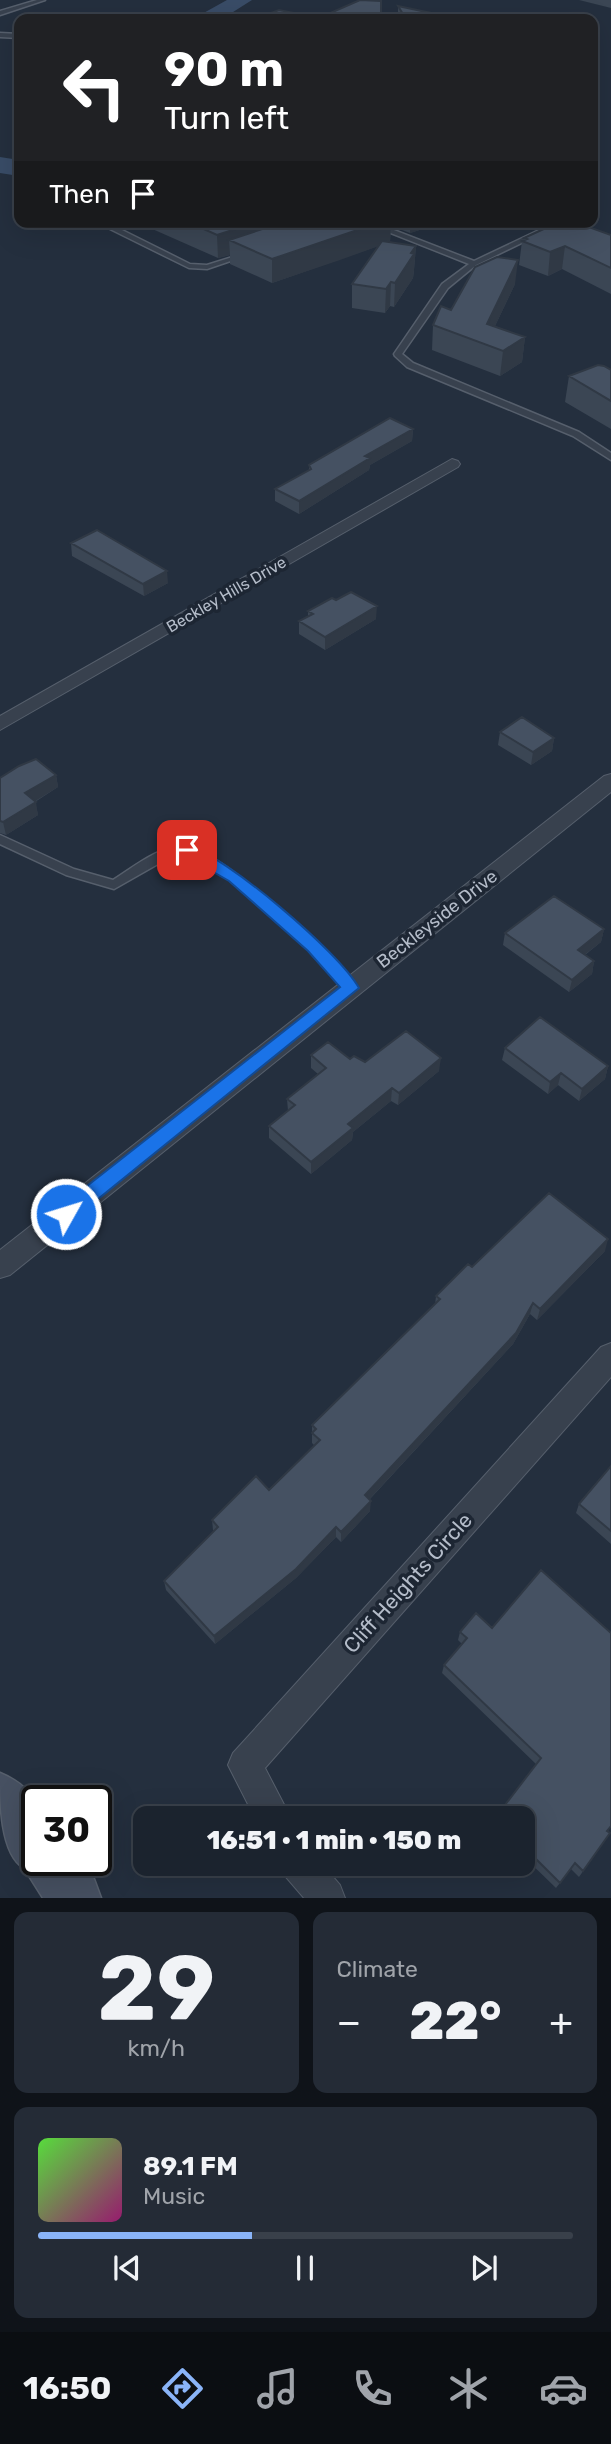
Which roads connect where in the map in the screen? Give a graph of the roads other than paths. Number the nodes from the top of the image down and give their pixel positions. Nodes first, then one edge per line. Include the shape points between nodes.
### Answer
1 (42, 0) edge
2 (0, 13) edge
3 (112, 228) edge
4 (381, 228) edge
5 (550, 228) edge
6 (257, 251) edge
7 (474, 264) junction
8 (611, 457) edge
9 (452, 464) dead end
10 (0, 724) edge
11 (611, 781) edge
12 (0, 839) edge
13 (351, 988) junction
14 (0, 1266) edge
15 (611, 1356) edge
16 (0, 1798) edge
17 (268, 1806) edge
18 (21, 1826) edge
19 (59, 1876) edge
20 (309, 1876) edge
21 (75, 1898) edge
22 (327, 1898) edge

1 - 2 lane
3 - 6 lane via 189,266 206,267
4 - 7 lane
5 - 7 lane
7 - 8 lane via 446,286 398,354 410,365 576,434
9 - 10 street, Beckley Hills Drive
11 - 13 street, Beckleyside Drive
12 - 13 lane via 70,872 114,885 169,852 187,850 234,877 313,947
13 - 14 street, Beckleyside Drive
15 - 17 street, Cliff Heights Circle via 246,1765
16 - 18 main road
19 - 21 main road
20 - 22 street

